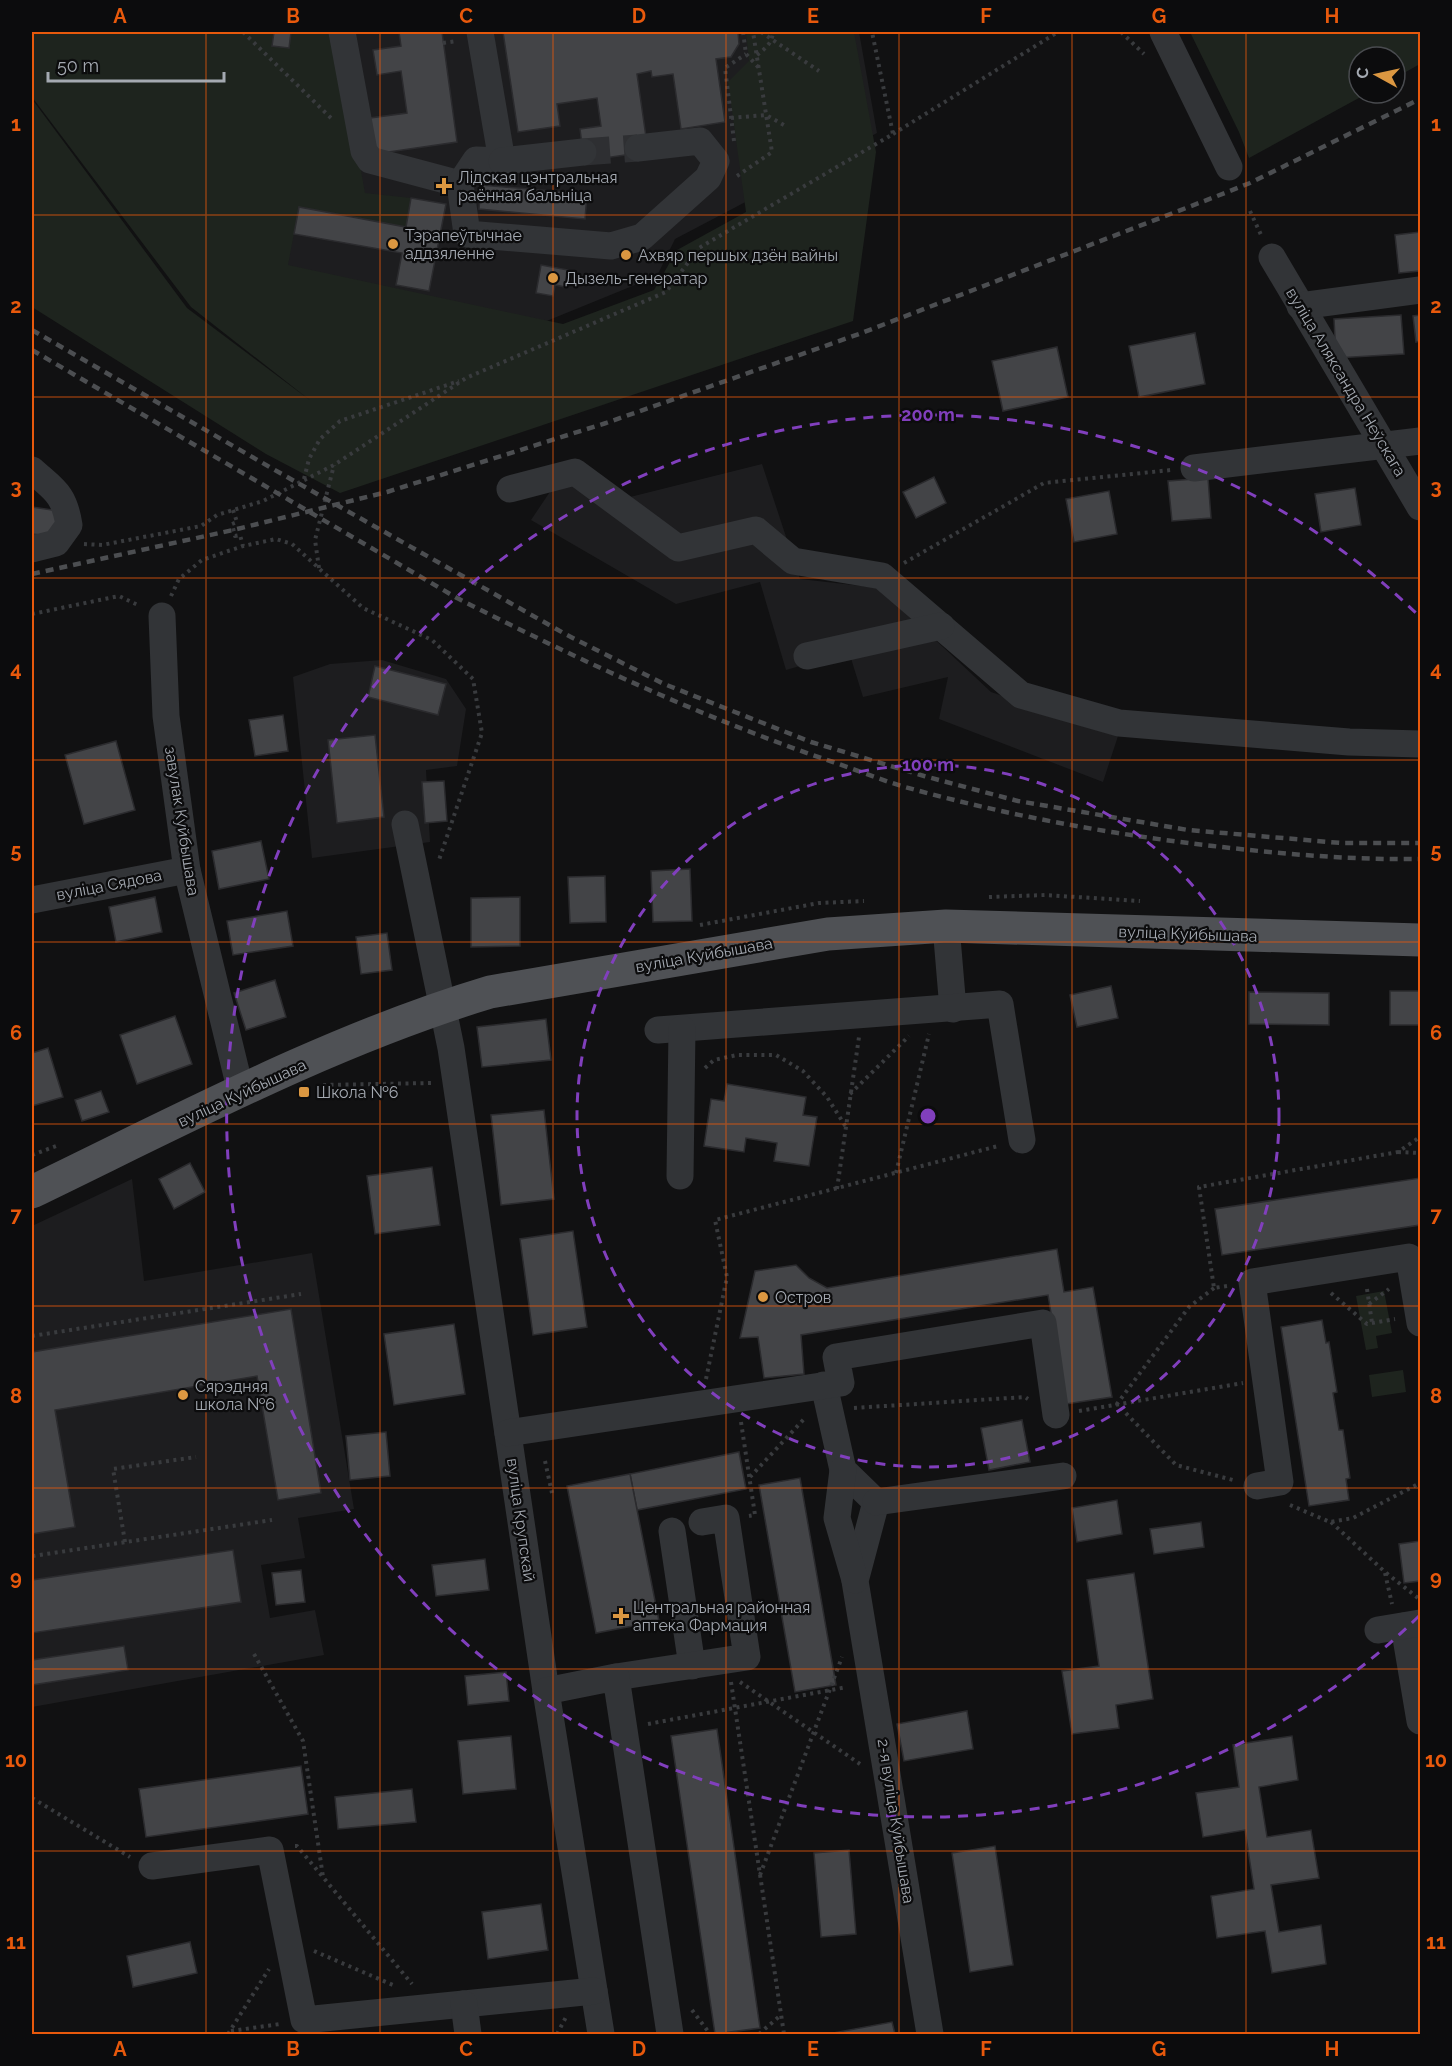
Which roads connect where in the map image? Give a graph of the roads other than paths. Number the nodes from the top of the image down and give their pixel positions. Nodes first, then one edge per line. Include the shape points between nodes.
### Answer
1 (342, 32) edge
2 (480, 32) edge
3 (1163, 32) edge
4 (638, 148) tunnel mouth
5 (583, 152) tunnel mouth
6 (502, 161) junction
7 (1229, 167) dead end
8 (460, 184) junction
9 (1272, 257) dead end
10 (1420, 290) edge
11 (1300, 306) junction
12 (1420, 441) edge
13 (1384, 446) junction
14 (1194, 468) road end
15 (32, 470) edge
16 (510, 489) dead end
17 (1420, 507) edge
18 (44, 546) edge
19 (162, 616) road end
20 (941, 626) junction
21 (807, 656) dead end
22 (1420, 744) edge
23 (405, 824) dead end
24 (187, 870) junction
25 (32, 900) edge
26 (946, 926) junction
27 (1420, 940) edge
28 (442, 1006) junction
29 (944, 1010) junction
30 (241, 1092) junction
31 (1022, 1140) road end
32 (680, 1176) dead end
33 (32, 1192) edge
34 (1420, 1319) edge
35 (826, 1398) junction
36 (1056, 1415) road end
37 (508, 1433) junction
38 (843, 1470) junction
39 (1063, 1476) dead end
40 (1269, 1484) road end
41 (876, 1502) junction
42 (714, 1520) road end
43 (672, 1532) dead end
44 (855, 1581) junction
45 (1400, 1627) edge
46 (692, 1666) junction
47 (616, 1677) junction
48 (546, 1691) junction
49 (1420, 1721) edge
50 (144, 1863) road end
51 (594, 1991) junction
52 (464, 2004) junction
53 (468, 2034) edge
54 (601, 2034) edge
55 (670, 2034) edge
56 (930, 2034) edge

1 - 8 street via 364,151 370,160
2 - 6 street
3 - 7 street
4 - 8 street via 700,141 716,161 708,178 642,237 611,246 467,234
5 - 6 street
6 - 8 street via 476,160
9 - 11 street, вуліца Аляксандра Неўскага
10 - 11 street
11 - 13 street, вуліца Аляксандра Неўскага
12 - 13 street
13 - 14 street
13 - 17 street, вуліца Аляксандра Неўскага
15 - 18 street via 58,494 66,507 69,525
16 - 20 street via 575,472 678,548 756,530 793,561 882,576
19 - 24 street, завулак Куйбышава via 166,716
20 - 21 street
20 - 22 street via 1021,695 1119,723 1348,742
23 - 28 street, вуліца Крупскай
24 - 25 street, вуліца Сядова
24 - 30 street, завулак Куйбышава
26 - 27 main road, вуліца Куйбышава
26 - 28 main road, вуліца Куйбышава via 828,934 490,992
26 - 29 street
28 - 30 main road, вуліца Куйбышава
28 - 37 street, вуліца Крупскай
29 - 31 street via 1000,1004
29 - 32 street via 670,1030 681,1092
30 - 33 main road, вуліца Куйбышава
34 - 40 street via 1409,1257 1252,1282 1265,1379
35 - 36 street via 841,1383 836,1357 1043,1323
35 - 37 street via 701,1403
35 - 38 street
37 - 48 street, вуліца Крупскай
38 - 41 street
38 - 44 street, 2-я вуліца Куйбышава via 837,1518
39 - 41 street
41 - 44 street
42 - 46 street via 747,1657
43 - 46 street
44 - 56 street, 2-я вуліца Куйбышава
45 - 49 street
46 - 47 street
47 - 48 street
47 - 55 street
48 - 51 street, вуліца Крупскай
50 - 52 street via 270,1850 304,2020
51 - 52 street
51 - 54 street, вуліца Крупскай
52 - 53 street

